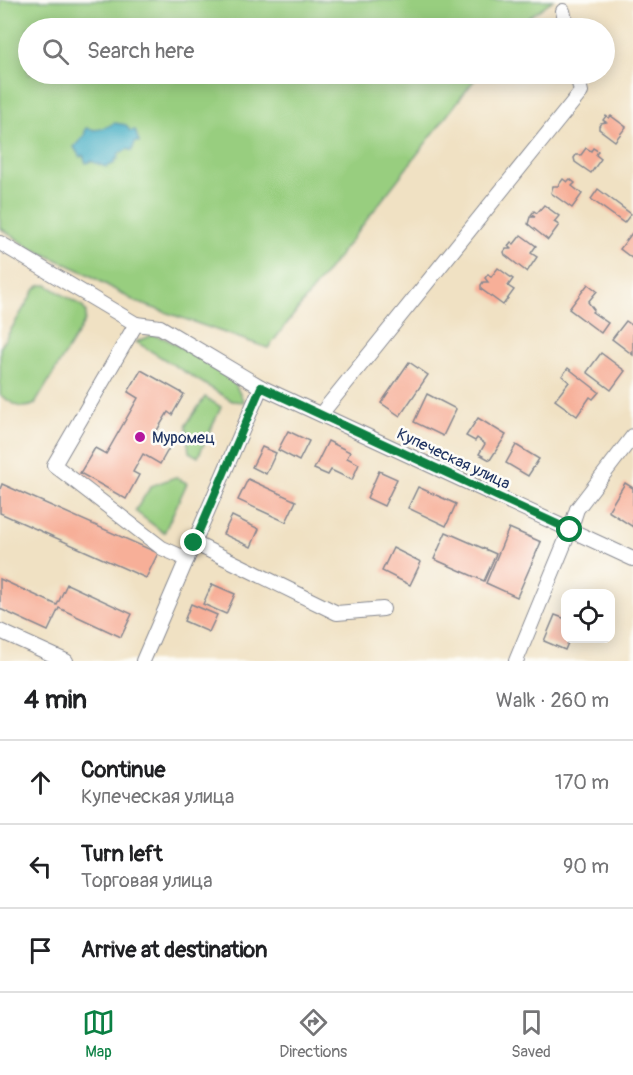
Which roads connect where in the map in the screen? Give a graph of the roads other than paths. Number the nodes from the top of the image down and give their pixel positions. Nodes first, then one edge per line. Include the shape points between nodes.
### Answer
1 (562, 10) dead end
2 (564, 18) edge
3 (579, 84) edge
4 (0, 243) edge
5 (136, 324) junction
6 (261, 387) junction
7 (321, 414) junction
8 (633, 436) edge
9 (570, 530) junction
10 (194, 543) junction
11 (633, 559) edge
12 (187, 560) junction
13 (382, 609) dead end
14 (0, 631) edge
15 (66, 661) edge
16 (143, 661) edge
17 (516, 661) edge

1 - 2 street
3 - 7 street via 581,92
4 - 5 street, Купеческая улица
5 - 6 street, Купеческая улица via 160,327
5 - 12 street via 54,465 162,548
6 - 7 street, Купеческая улица
6 - 10 street
7 - 9 street, Купеческая улица
8 - 9 street via 577,509
9 - 11 street, Купеческая улица
9 - 17 street
10 - 12 street
10 - 13 street via 337,613
12 - 16 street
14 - 15 street

